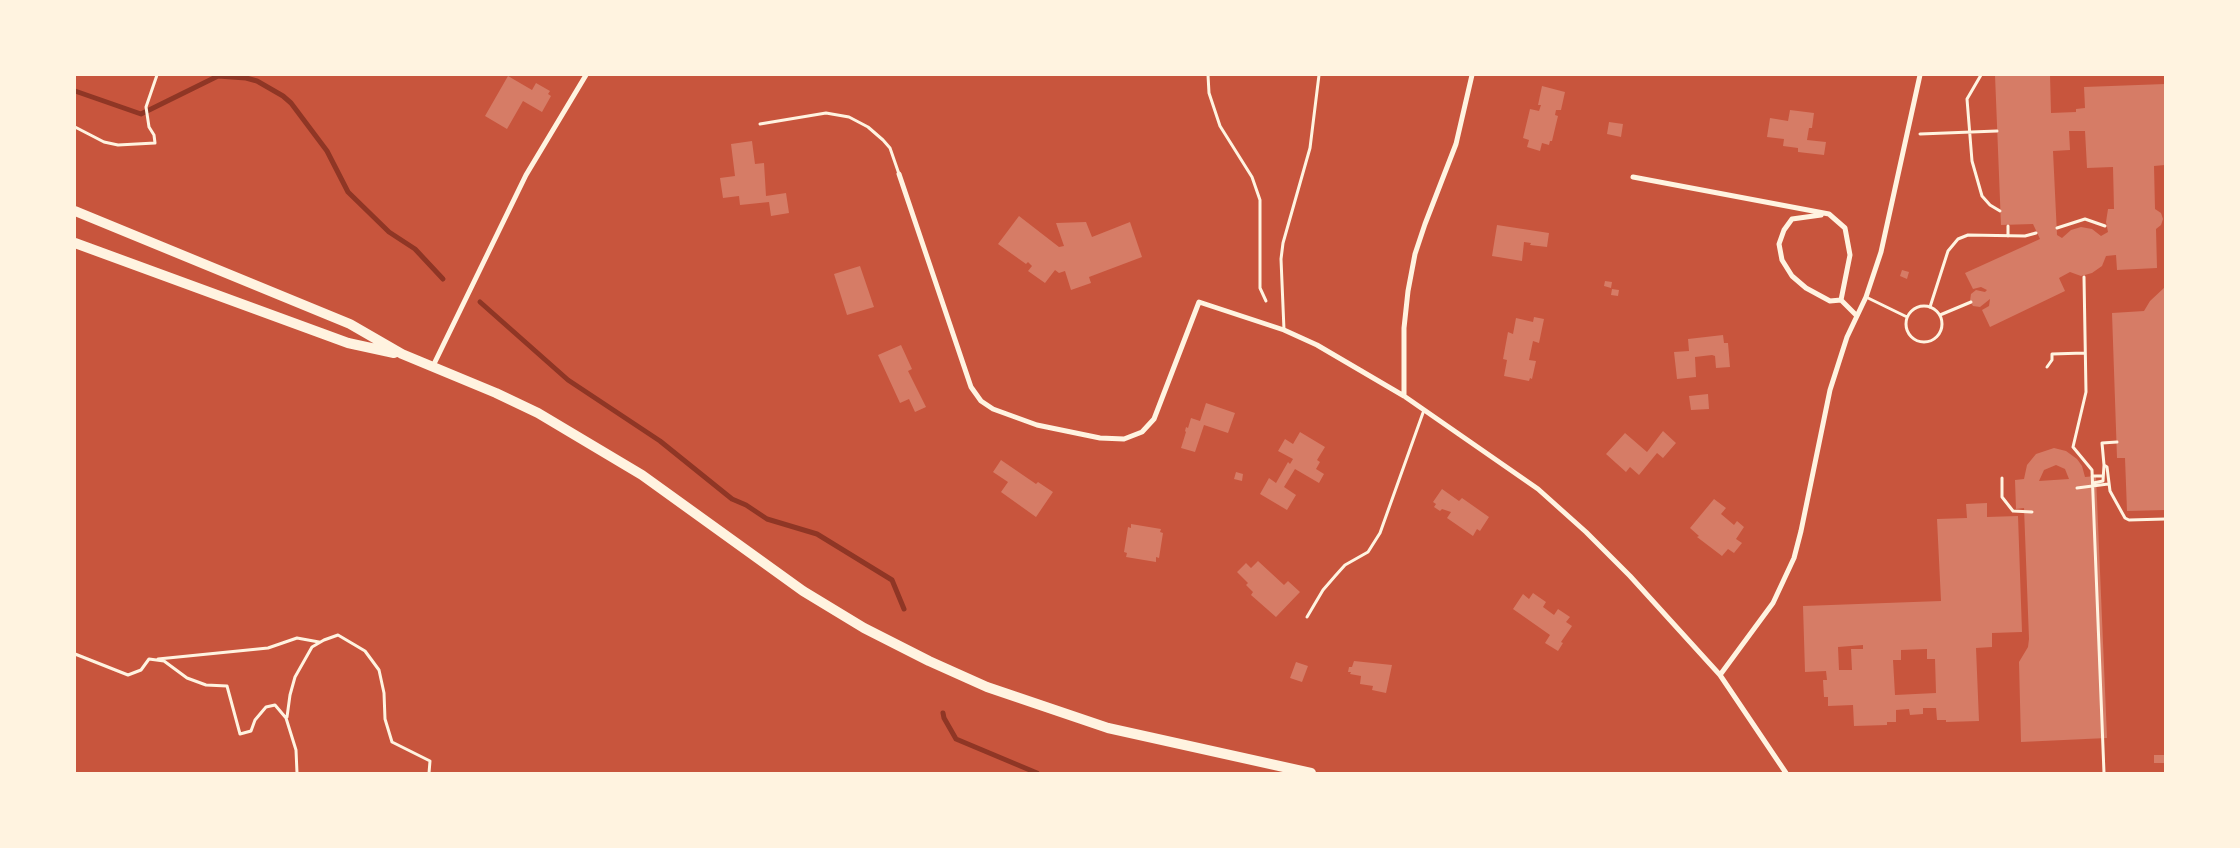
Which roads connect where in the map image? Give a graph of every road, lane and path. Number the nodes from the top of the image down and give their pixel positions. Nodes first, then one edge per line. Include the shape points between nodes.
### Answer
1 (156, 75) edge
2 (586, 75) edge
3 (1208, 75) edge
4 (1319, 75) edge
5 (1472, 75) edge
6 (1920, 75) edge
7 (1981, 75) edge
8 (760, 124) dead end
9 (75, 128) edge
10 (1997, 131) dead end
11 (1970, 132) junction
12 (1920, 134) dead end
13 (899, 174) joint
14 (1633, 177) dead end
15 (75, 211) edge
16 (2000, 211) dead end
17 (1829, 214) junction
18 (2008, 226) dead end
19 (2105, 226) dead end
20 (2057, 228) dead end
21 (2036, 233) dead end
22 (2008, 236) junction
23 (75, 243) edge
24 (2084, 277) dead end
25 (1866, 297) junction
26 (1841, 300) junction
27 (1266, 301) dead end
28 (1971, 302) dead end
29 (1930, 307) junction
30 (1940, 315) junction
31 (1857, 316) junction
32 (1906, 317) junction
33 (1284, 330) junction
34 (2084, 353) junction
35 (402, 354) junction
36 (433, 366) junction
37 (2047, 367) dead end
38 (1404, 396) junction
39 (1424, 409) junction
40 (2117, 442) dead end
41 (2104, 465) junction
42 (2092, 476) junction
43 (2103, 476) junction
44 (2002, 478) dead end
45 (2108, 484) junction
46 (2093, 486) junction
47 (2077, 488) dead end
48 (2032, 512) dead end
49 (2165, 519) edge
50 (1307, 617) dead end
51 (320, 642) junction
52 (75, 654) edge
53 (149, 660) junction
54 (1720, 675) junction
55 (286, 718) junction
56 (297, 773) edge
57 (429, 773) edge
58 (1310, 773) edge
59 (1786, 773) edge
60 (2104, 773) edge

1 - 9 path via 146,107 155,143 118,146
2 - 36 street via 526,175
3 - 27 path via 1220,126 1252,177 1260,200 1260,288
4 - 33 lane via 1310,148 1283,243
5 - 38 street via 1456,144 1425,224 1412,272 1404,328
6 - 25 street via 1882,252
7 - 11 path via 1967,99
8 - 13 lane via 826,113 848,117 868,127 883,140 890,148
10 - 11 path
11 - 12 path
11 - 16 path via 1978,186 1986,201
13 - 33 street via 971,387 981,401 993,409 1037,425 1100,438 1124,439 1142,432 1154,419 1199,302
14 - 17 street
15 - 35 main road via 350,324
17 - 26 street via 1845,228 1848,241 1849,266
17 - 26 street via 1792,219 1779,244 1782,260 1792,276 1830,301
18 - 22 path
19 - 20 path via 2085,219
21 - 22 path
22 - 29 path via 1968,235 1954,242
23 - 35 main road via 348,343
24 - 34 path
25 - 31 street
25 - 32 lane
26 - 31 street
28 - 30 path
29 - 30 lane
29 - 32 lane via 1916,307
30 - 32 lane via 1942,325 1939,334 1926,342 1911,337 1906,328
31 - 54 street via 1830,390 1794,558 1773,602
33 - 38 street
34 - 37 path via 2052,354
34 - 42 path via 2086,392 2073,447 2092,470
35 - 36 main road
36 - 58 main road via 538,413 603,450 803,591 864,628 987,687 1108,728
38 - 39 street
39 - 50 lane via 1380,533 1368,552 1345,565 1336,575
39 - 54 street via 1538,489 1586,532
40 - 41 path via 2102,442
41 - 43 path
41 - 45 path
42 - 43 path
42 - 46 path
43 - 46 path via 2103,480 2093,481
44 - 48 path via 2002,497 2013,511
45 - 46 path
45 - 49 path via 2125,518
46 - 47 path
46 - 60 path
51 - 53 path via 297,638 268,648
51 - 55 path via 312,647 295,677
51 - 57 path via 338,635 365,651 379,670 385,719 392,742 430,761
52 - 53 path via 128,675 141,670
53 - 55 path via 164,661 187,678 206,685 227,686 240,734 251,731 266,706 276,705
54 - 59 street
55 - 56 path via 296,750

